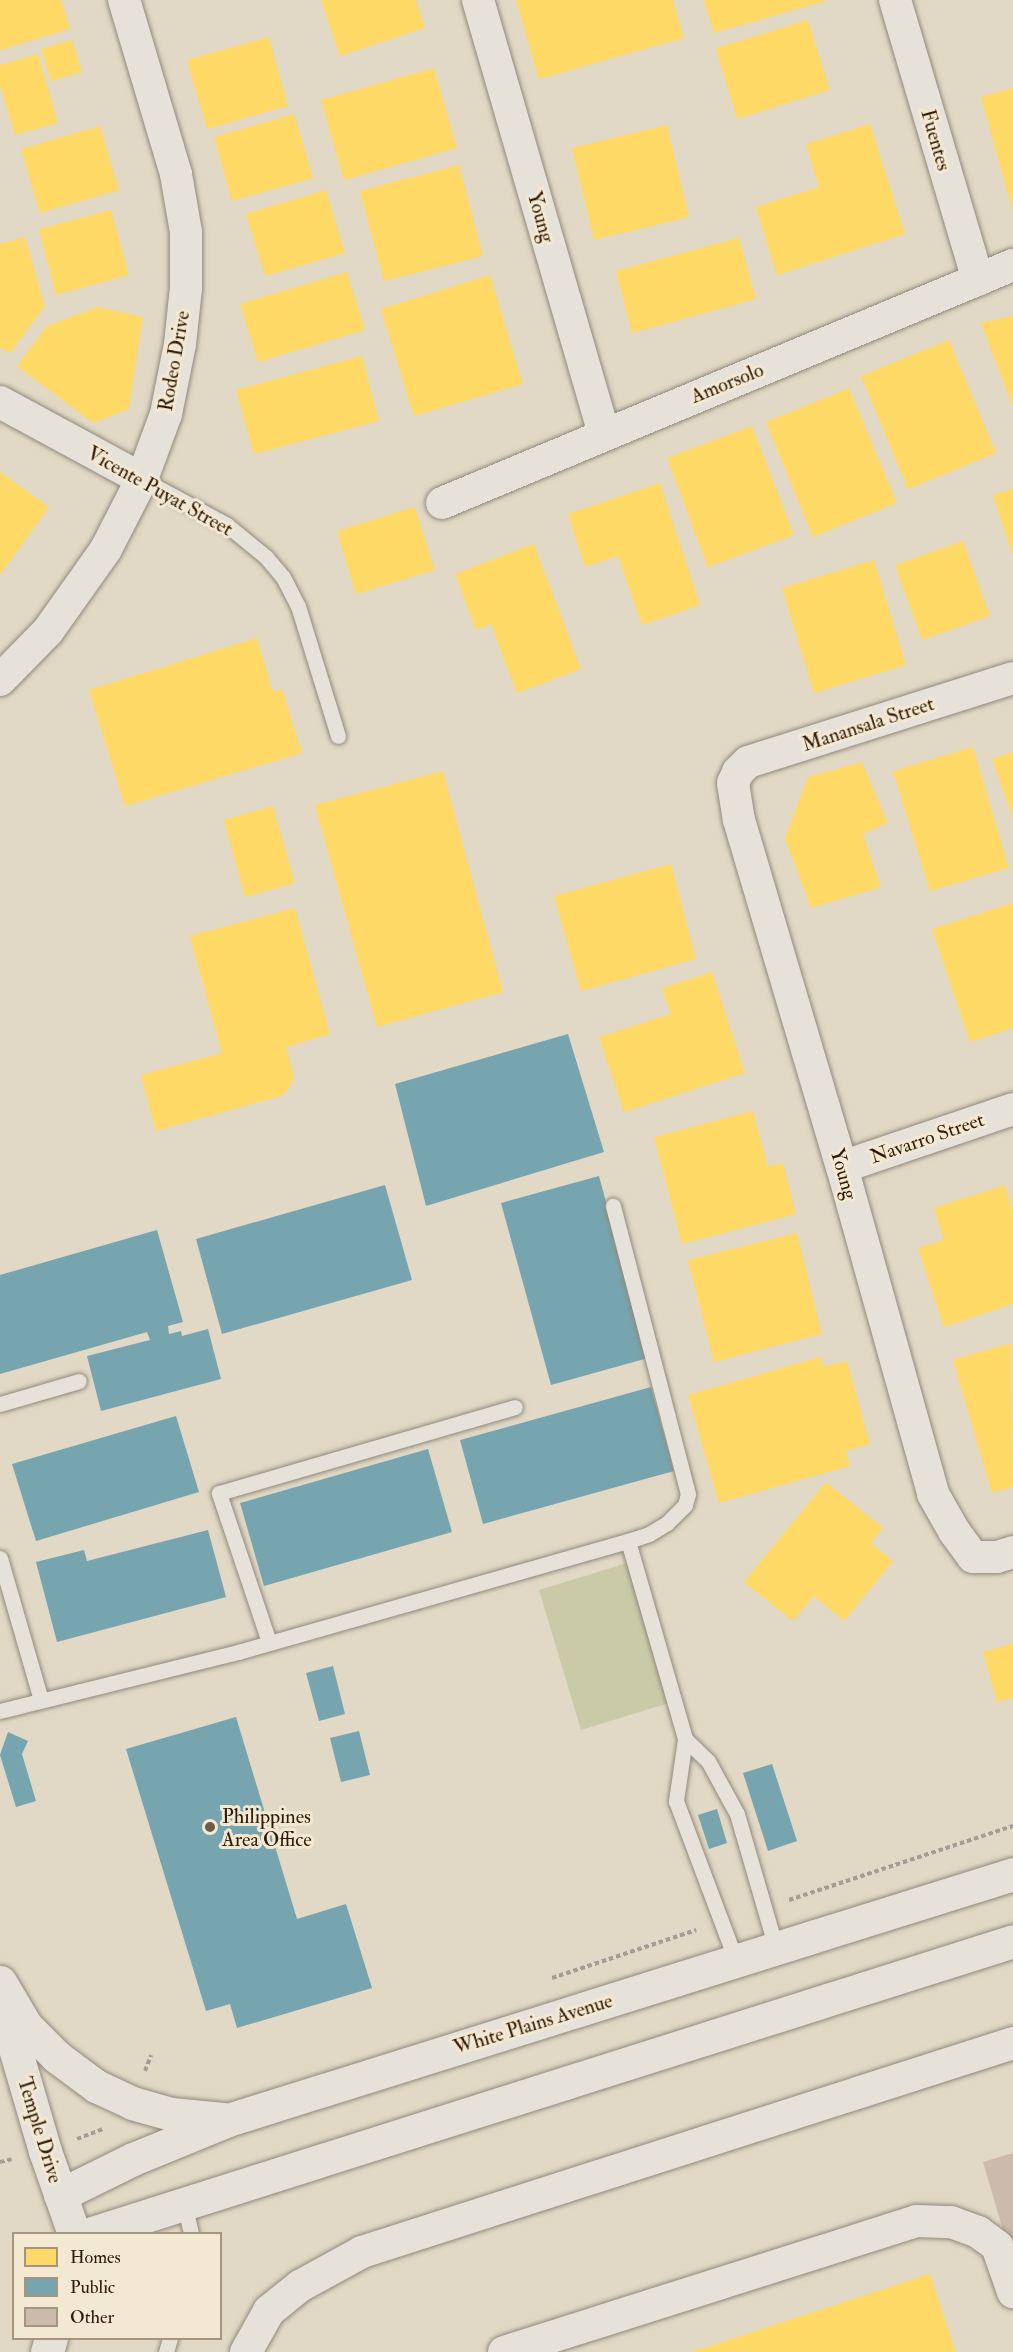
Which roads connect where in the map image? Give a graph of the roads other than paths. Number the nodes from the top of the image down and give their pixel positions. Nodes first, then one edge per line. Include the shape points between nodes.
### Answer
1 (124, 0) edge
2 (478, 0) edge
3 (895, 0) edge
4 (1013, 265) edge
5 (978, 280) junction
6 (0, 402) edge
7 (604, 434) junction
8 (142, 479) junction
9 (442, 503) dead end
10 (1013, 678) edge
11 (0, 680) edge
12 (338, 736) dead end
13 (733, 783) joint
14 (1013, 1109) edge
15 (842, 1167) junction
16 (613, 1206) dead end
17 (79, 1381) dead end
18 (0, 1404) edge
19 (515, 1407) dead end
20 (628, 1541) junction
21 (1013, 1552) edge
22 (0, 1558) edge
23 (269, 1642) junction
24 (41, 1700) junction
25 (0, 1712) edge
26 (685, 1739) junction
27 (1013, 1874) edge
28 (1013, 1941) edge
29 (776, 1948) junction
30 (735, 1960) junction
31 (0, 1982) edge
32 (0, 1997) edge
33 (1013, 2043) edge
34 (228, 2120) junction
35 (60, 2195) junction
36 (188, 2218) edge
37 (73, 2232) edge
38 (101, 2232) edge
39 (1013, 2292) edge
40 (246, 2352) edge
41 (504, 2352) edge

1 - 8 street, Rodeo Drive via 176,174 186,232 180,344 166,414
2 - 7 street, Young
3 - 5 street, Fuentes
4 - 5 street, Amorsolo
5 - 7 street, Amorsolo
6 - 8 street, Vicente Puyat Street
7 - 9 street, Amorsolo
8 - 11 street, Rodeo Drive via 106,549 48,631
8 - 12 lane, Vicente Puyat Street via 227,525 266,557 283,577 298,606
10 - 13 street, Manansala Street via 748,762
13 - 15 street, Young via 739,820
14 - 15 street, Navarro Street
15 - 21 street, Young via 933,1494 974,1557
16 - 20 lane via 688,1494 685,1505 667,1523
17 - 18 lane
19 - 23 lane via 219,1493
20 - 23 lane
20 - 26 lane
22 - 24 lane
23 - 24 lane
24 - 25 lane
26 - 29 lane via 708,1761 736,1814
26 - 30 lane via 676,1802
27 - 29 street, White Plains Avenue
28 - 36 street
29 - 30 street, White Plains Avenue
30 - 34 street, White Plains Avenue
31 - 34 street via 26,2026 57,2057 96,2086 132,2103 171,2114
32 - 35 street, Temple Drive
33 - 40 street via 362,2252 300,2286 269,2311
34 - 35 street, White Plains Avenue via 133,2159
35 - 37 street, Temple Drive
36 - 38 street
39 - 41 street via 997,2246 978,2232 951,2222 917,2221

